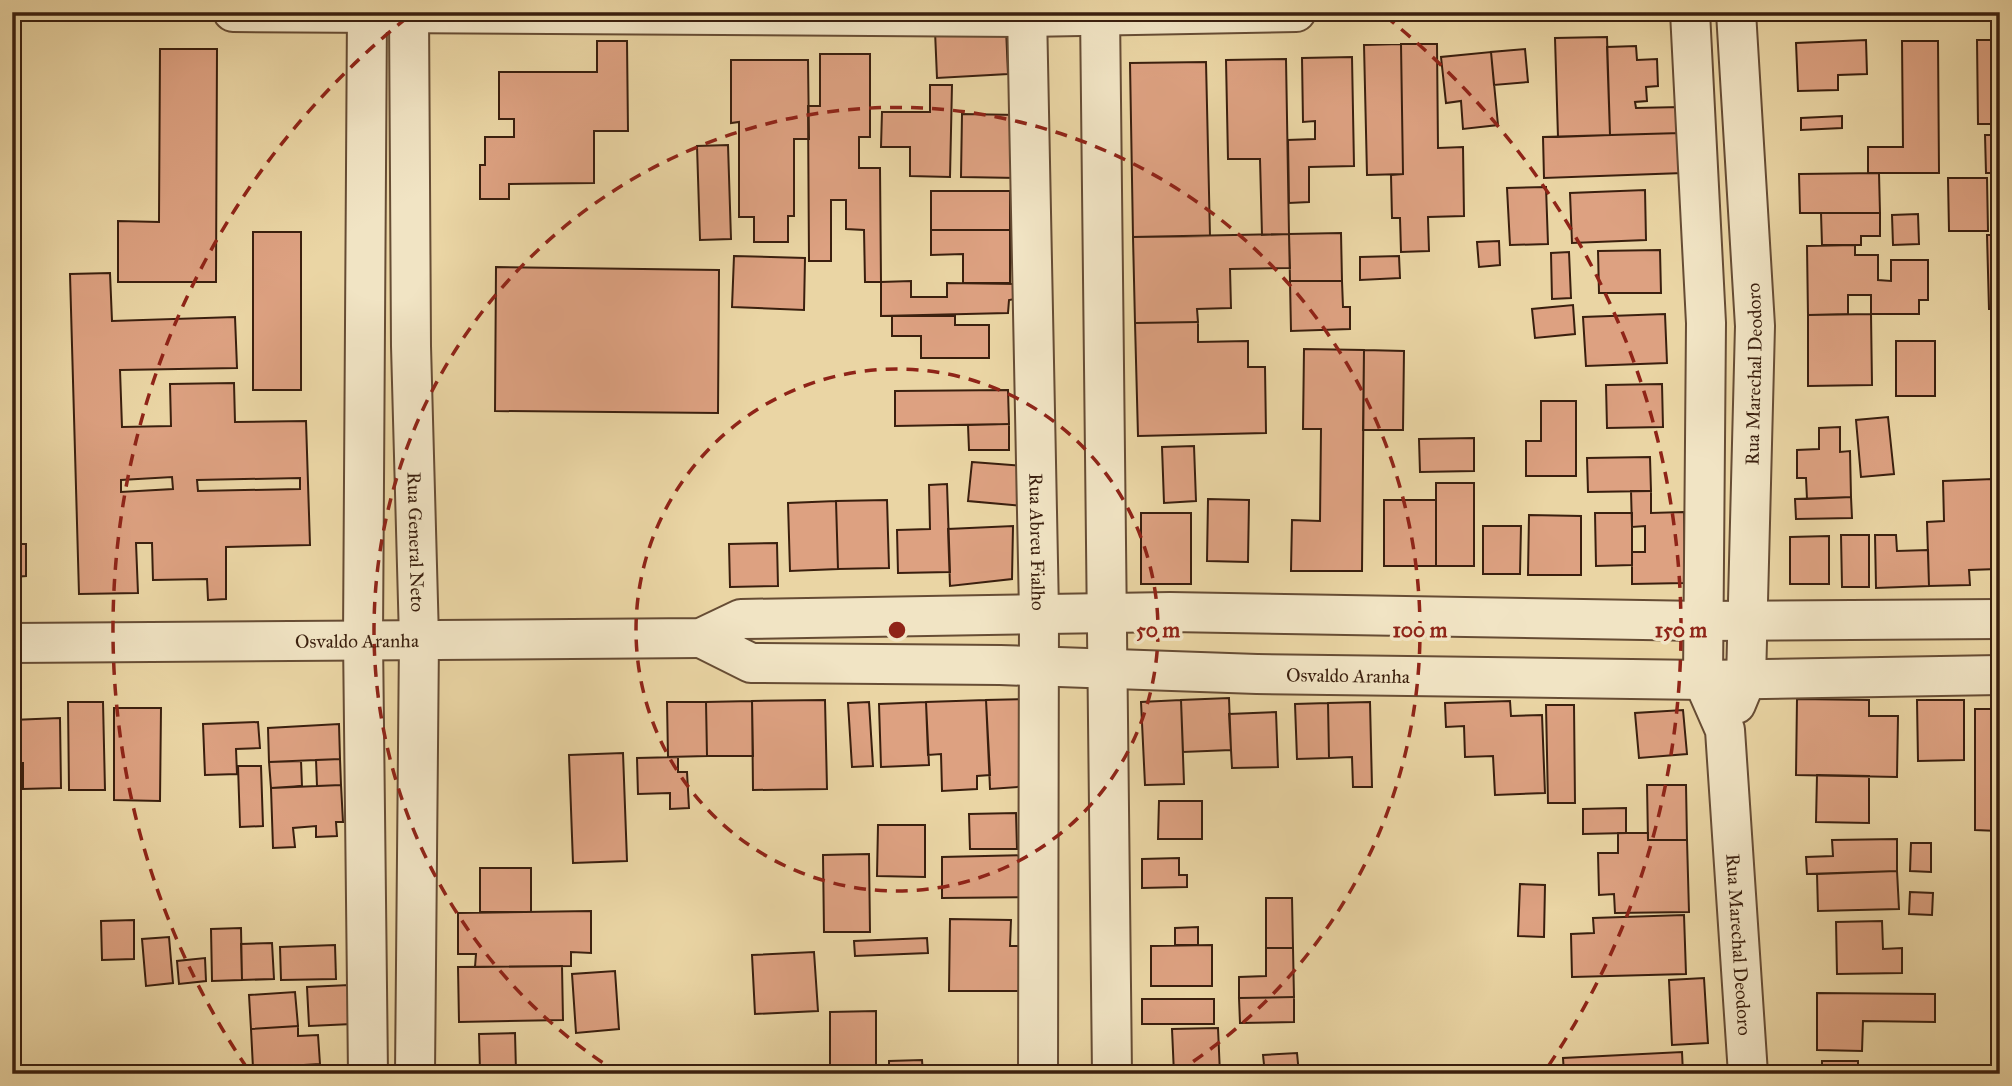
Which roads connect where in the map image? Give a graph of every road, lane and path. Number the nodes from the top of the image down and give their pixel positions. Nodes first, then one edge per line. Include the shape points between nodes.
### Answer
1 (233, 12) edge
2 (1296, 12) edge
3 (1690, 12) edge
4 (1736, 12) edge
5 (367, 13) edge
6 (410, 13) edge
7 (552, 13) edge
8 (1239, 13) edge
9 (865, 14) edge
10 (1100, 14) edge
11 (1026, 15) edge
12 (1706, 323) junction
13 (1755, 326) junction
14 (366, 342) junction
15 (411, 346) junction
16 (1045, 613) junction
17 (1102, 613) junction
18 (1257, 613) junction
19 (2000, 619) edge
20 (1702, 621) junction
21 (1746, 621) junction
22 (363, 638) junction
23 (702, 638) junction
24 (419, 639) junction
25 (12, 643) edge
26 (1043, 666) junction
27 (1100, 668) junction
28 (1257, 674) junction
29 (2000, 675) edge
30 (1703, 680) junction
31 (1746, 680) junction
32 (1725, 730) junction
33 (367, 974) junction
34 (415, 976) junction
35 (368, 1074) edge
36 (415, 1074) edge
37 (1038, 1074) edge
38 (1112, 1074) edge
39 (1748, 1074) edge

1 - 5 street
2 - 8 street
3 - 12 street, Rua Marechal Deodoro
4 - 13 street, Rua Marechal Deodoro
5 - 6 street
5 - 14 street
6 - 7 street
6 - 15 street, Rua General Neto
7 - 9 street
8 - 10 street
9 - 11 street
10 - 11 street
10 - 17 street
11 - 16 street, Rua Abreu Fialho
12 - 13 street
12 - 20 street, Rua Marechal Deodoro
13 - 21 street, Rua Marechal Deodoro
14 - 15 street
14 - 22 street
15 - 24 street, Rua General Neto
16 - 17 street, Osvaldo Aranha
16 - 23 street, Osvaldo Aranha via 741,619
16 - 26 street, Rua Abreu Fialho
17 - 18 street, Osvaldo Aranha
17 - 27 street
18 - 20 street, Osvaldo Aranha
18 - 28 street
19 - 21 street, Osvaldo Aranha
20 - 21 street, Osvaldo Aranha
20 - 30 street, Rua Marechal Deodoro
21 - 31 street, Rua Marechal Deodoro
22 - 24 street, Osvaldo Aranha
22 - 25 street, Osvaldo Aranha
22 - 33 street
23 - 24 street, Osvaldo Aranha
23 - 26 street, Osvaldo Aranha via 751,663
24 - 34 street, Rua General Neto
26 - 27 street, Osvaldo Aranha
26 - 37 street, Rua Abreu Fialho
27 - 28 street, Osvaldo Aranha
27 - 38 street
28 - 30 street, Osvaldo Aranha
29 - 31 street, Osvaldo Aranha
30 - 31 street, Osvaldo Aranha
30 - 32 street, Rua Marechal Deodoro
31 - 32 street, Rua Marechal Deodoro
32 - 39 street, Rua Marechal Deodoro
33 - 34 street
33 - 35 street
34 - 36 street, Rua General Neto

